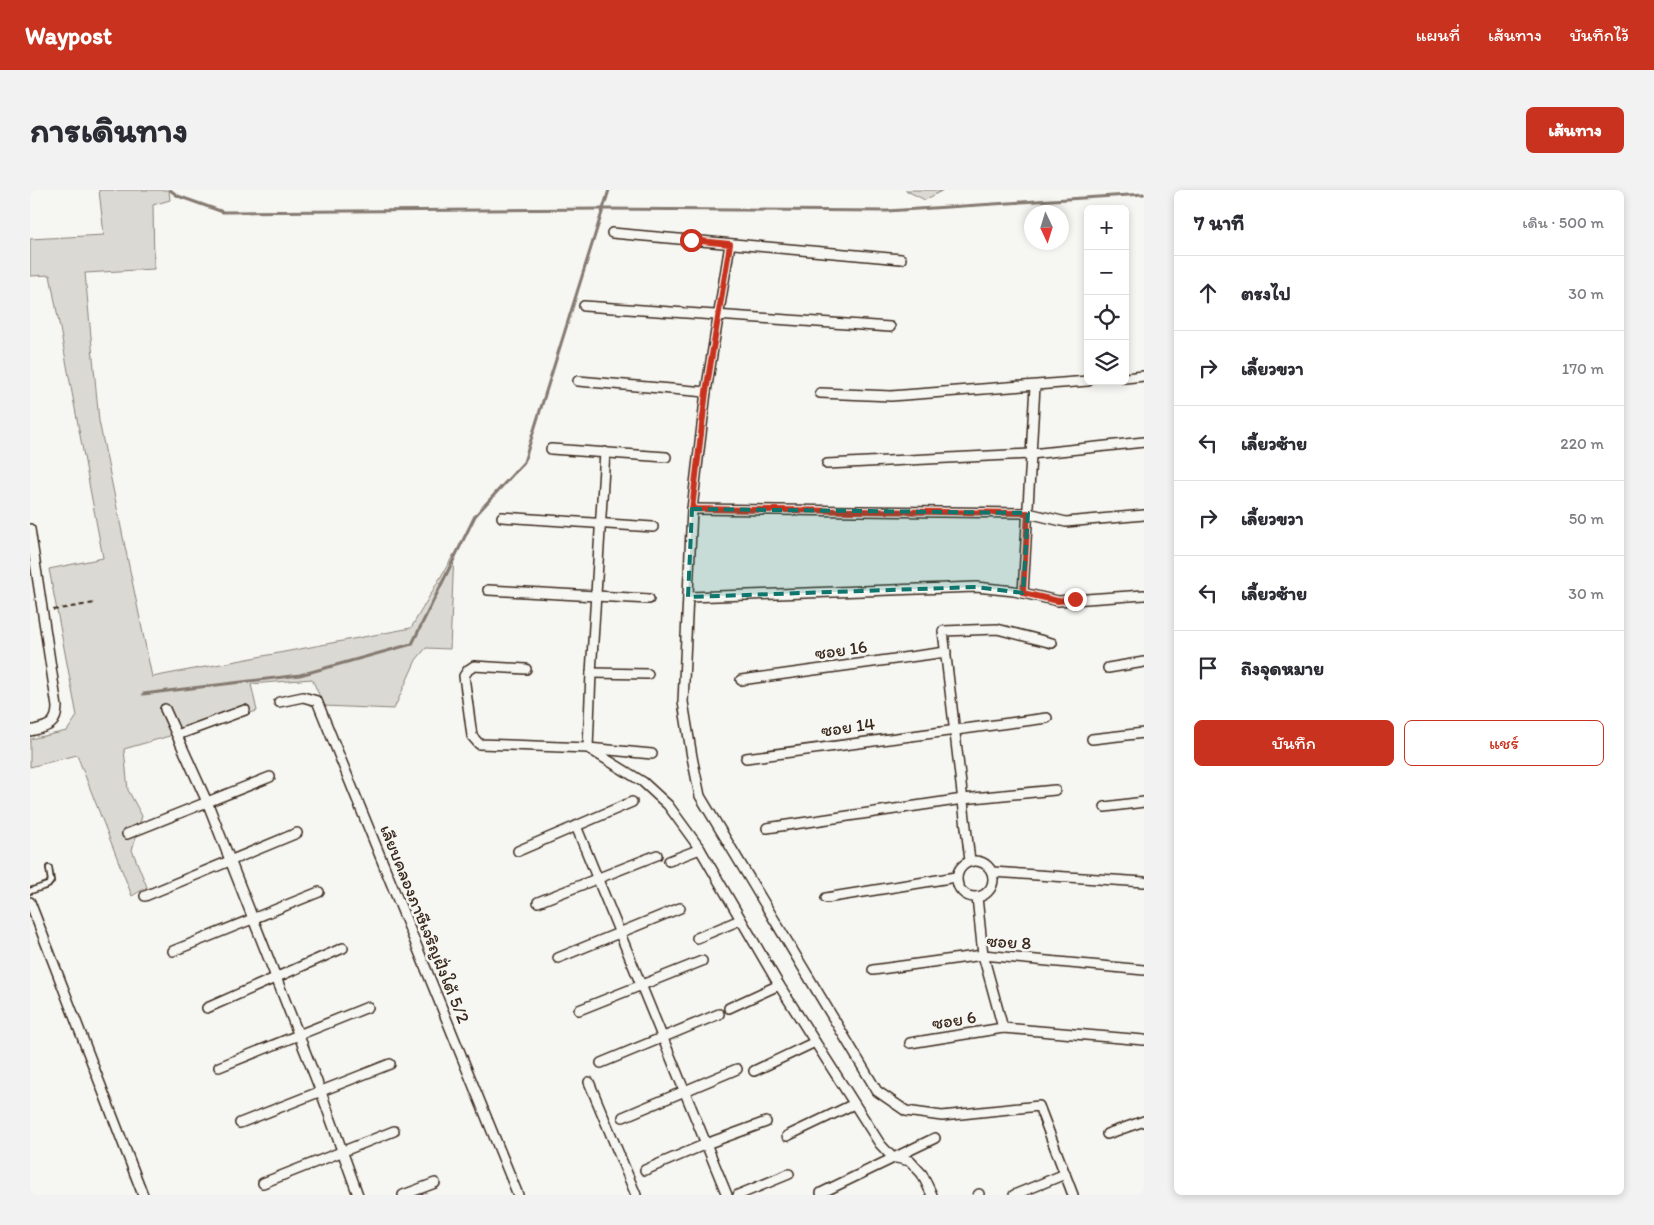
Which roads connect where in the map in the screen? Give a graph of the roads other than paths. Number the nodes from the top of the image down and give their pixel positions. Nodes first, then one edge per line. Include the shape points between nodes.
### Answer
1 (612, 233) dead end
2 (730, 244) junction
3 (901, 259) dead end
4 (584, 306) dead end
5 (719, 315) junction
6 (890, 327) dead end
7 (1144, 376) edge
8 (1129, 378) edge
9 (578, 381) dead end
10 (1084, 381) edge
11 (1035, 386) junction
12 (706, 392) junction
13 (820, 393) dead end
14 (1144, 442) edge
15 (551, 449) dead end
16 (605, 452) junction
17 (1031, 454) junction
18 (666, 457) dead end
19 (827, 464) dead end
20 (692, 509) junction
21 (1028, 513) junction
22 (1144, 515) edge
23 (502, 517) dead end
24 (602, 524) junction
25 (653, 527) dead end
26 (30, 529) edge
27 (488, 590) dead end
28 (1023, 593) junction
29 (1144, 595) edge
30 (597, 596) junction
31 (688, 597) junction
32 (649, 599) dead end
33 (1052, 643) dead end
34 (946, 652) junction
35 (1144, 662) edge
36 (1108, 668) dead end
37 (526, 670) dead end
38 (591, 673) junction
39 (648, 674) dead end
40 (741, 680) dead end
41 (279, 702) dead end
42 (165, 709) dead end
43 (245, 710) dead end
44 (1047, 718) dead end
45 (956, 729) junction
46 (30, 731) edge
47 (1144, 733) edge
48 (177, 735) junction
49 (1092, 739) dead end
50 (588, 748) junction
51 (652, 754) dead end
52 (746, 758) dead end
53 (270, 777) dead end
54 (1055, 790) dead end
55 (963, 798) junction
56 (632, 802) dead end
57 (1144, 802) edge
58 (208, 804) junction
59 (1105, 807) dead end
60 (576, 826) junction
61 (767, 828) dead end
62 (297, 833) dead end
63 (127, 834) dead end
64 (700, 849) junction
65 (518, 851) dead end
66 (657, 855) dead end
67 (669, 861) dead end
68 (970, 861) junction
69 (230, 862) junction
70 (49, 868) dead end
71 (992, 872) junction
72 (956, 877) junction
73 (598, 880) junction
74 (1144, 882) edge
75 (30, 891) edge
76 (319, 892) dead end
77 (145, 896) dead end
78 (977, 897) junction
79 (826, 898) dead end
80 (30, 902) edge
81 (538, 902) dead end
82 (680, 908) dead end
83 (252, 919) junction
84 (740, 920) junction
85 (619, 931) junction
86 (697, 938) dead end
87 (343, 948) dead end
88 (172, 951) dead end
89 (983, 955) junction
90 (558, 958) dead end
91 (702, 961) dead end
92 (873, 970) dead end
93 (1144, 970) edge
94 (275, 978) junction
95 (641, 985) junction
96 (779, 985) junction
97 (368, 1007) dead end
98 (207, 1008) dead end
99 (729, 1008) dead end
100 (579, 1010) dead end
101 (719, 1014) dead end
102 (1003, 1028) junction
103 (297, 1034) junction
104 (663, 1039) junction
105 (1144, 1040) edge
106 (816, 1042) junction
107 (910, 1043) dead end
108 (601, 1063) dead end
109 (390, 1064) dead end
110 (219, 1067) dead end
111 (737, 1069) dead end
112 (754, 1071) dead end
113 (589, 1082) dead end
114 (684, 1091) junction
115 (321, 1092) junction
116 (854, 1104) junction
117 (623, 1117) dead end
118 (1144, 1121) edge
119 (766, 1122) dead end
120 (240, 1123) dead end
121 (394, 1131) dead end
122 (1107, 1134) dead end
123 (787, 1136) dead end
124 (935, 1138) dead end
125 (706, 1144) junction
126 (342, 1152) junction
127 (892, 1158) junction
128 (645, 1170) dead end
129 (789, 1174) dead end
130 (1065, 1174) junction
131 (435, 1182) dead end
132 (263, 1183) dead end
133 (821, 1193) dead end
134 (143, 1195) edge
135 (358, 1195) edge
136 (403, 1195) edge
137 (518, 1195) edge
138 (636, 1195) edge
139 (727, 1195) edge
140 (738, 1195) edge
141 (932, 1195) edge
142 (1014, 1195) edge
143 (1073, 1195) edge

1 - 2 street
2 - 3 street
2 - 5 street
4 - 5 street
5 - 6 street
5 - 12 street
7 - 8 street
9 - 12 street
10 - 11 street
11 - 13 street via 891,396
11 - 17 street
12 - 20 street
14 - 17 street
15 - 16 street
16 - 18 street
16 - 24 street
17 - 19 street
17 - 21 street
20 - 21 street
20 - 31 street
21 - 22 street via 1066,522
21 - 28 street
23 - 24 street
24 - 25 street
24 - 30 street
26 - 46 street via 50,650 57,718 51,726
27 - 30 street
28 - 29 street via 1058,601
28 - 31 street via 976,587
30 - 32 street
30 - 38 street
31 - 130 street via 682,702 700,796 877,1091 906,1111 942,1116 1039,1106
33 - 34 street via 997,629 943,631
34 - 40 street, ซอย 16
34 - 45 street
35 - 36 street
37 - 50 street via 474,666 468,670 464,676 472,736 479,744 488,745
38 - 39 street
38 - 50 street
41 - 137 street, เลียบคลองภาษีเจริญฝั่งใต้ 5/2 via 303,697 317,701
42 - 48 street
43 - 48 street
44 - 45 street, ซอย 14
45 - 52 street, ซอย 14
45 - 55 street
47 - 49 street
48 - 58 street
50 - 51 street
50 - 64 street via 643,782 668,805
53 - 58 street
54 - 55 street
55 - 61 street
55 - 68 street
56 - 60 street
57 - 59 street
58 - 63 street
58 - 69 street
60 - 65 street
60 - 73 street
62 - 69 street
64 - 67 street
64 - 84 street
66 - 73 street
68 - 71 street via 985,863
68 - 72 street via 958,870
69 - 77 street
69 - 83 street
70 - 75 lane via 51,881 48,885
71 - 74 street
71 - 78 street via 992,886
72 - 78 street via 960,890
72 - 79 street
73 - 81 street
73 - 85 street
76 - 83 street
78 - 89 street
80 - 134 street
82 - 85 street
83 - 88 street
83 - 94 street
84 - 86 street
84 - 96 street
85 - 90 street
85 - 95 street
87 - 94 street
89 - 92 street, ซอย 8
89 - 93 street, ซอย 8
89 - 102 street
91 - 95 street
94 - 98 street
94 - 103 street
95 - 100 street
95 - 104 street
96 - 99 street
96 - 106 street
97 - 103 street
101 - 104 street
102 - 105 street, ซอย 6
102 - 107 street, ซอย 6
103 - 110 street
103 - 115 street
104 - 108 street
104 - 114 street
106 - 112 street
106 - 116 street
109 - 115 street
111 - 114 street
113 - 138 street
114 - 117 street
114 - 125 street
115 - 120 street
115 - 126 street
116 - 123 street
116 - 127 street
118 - 122 street
119 - 125 street
121 - 126 street
124 - 127 street
125 - 128 street
125 - 139 street
126 - 132 street
126 - 135 street
127 - 133 street
127 - 141 street via 910,1161 922,1174
129 - 140 street
130 - 142 street
130 - 143 street
131 - 136 street

